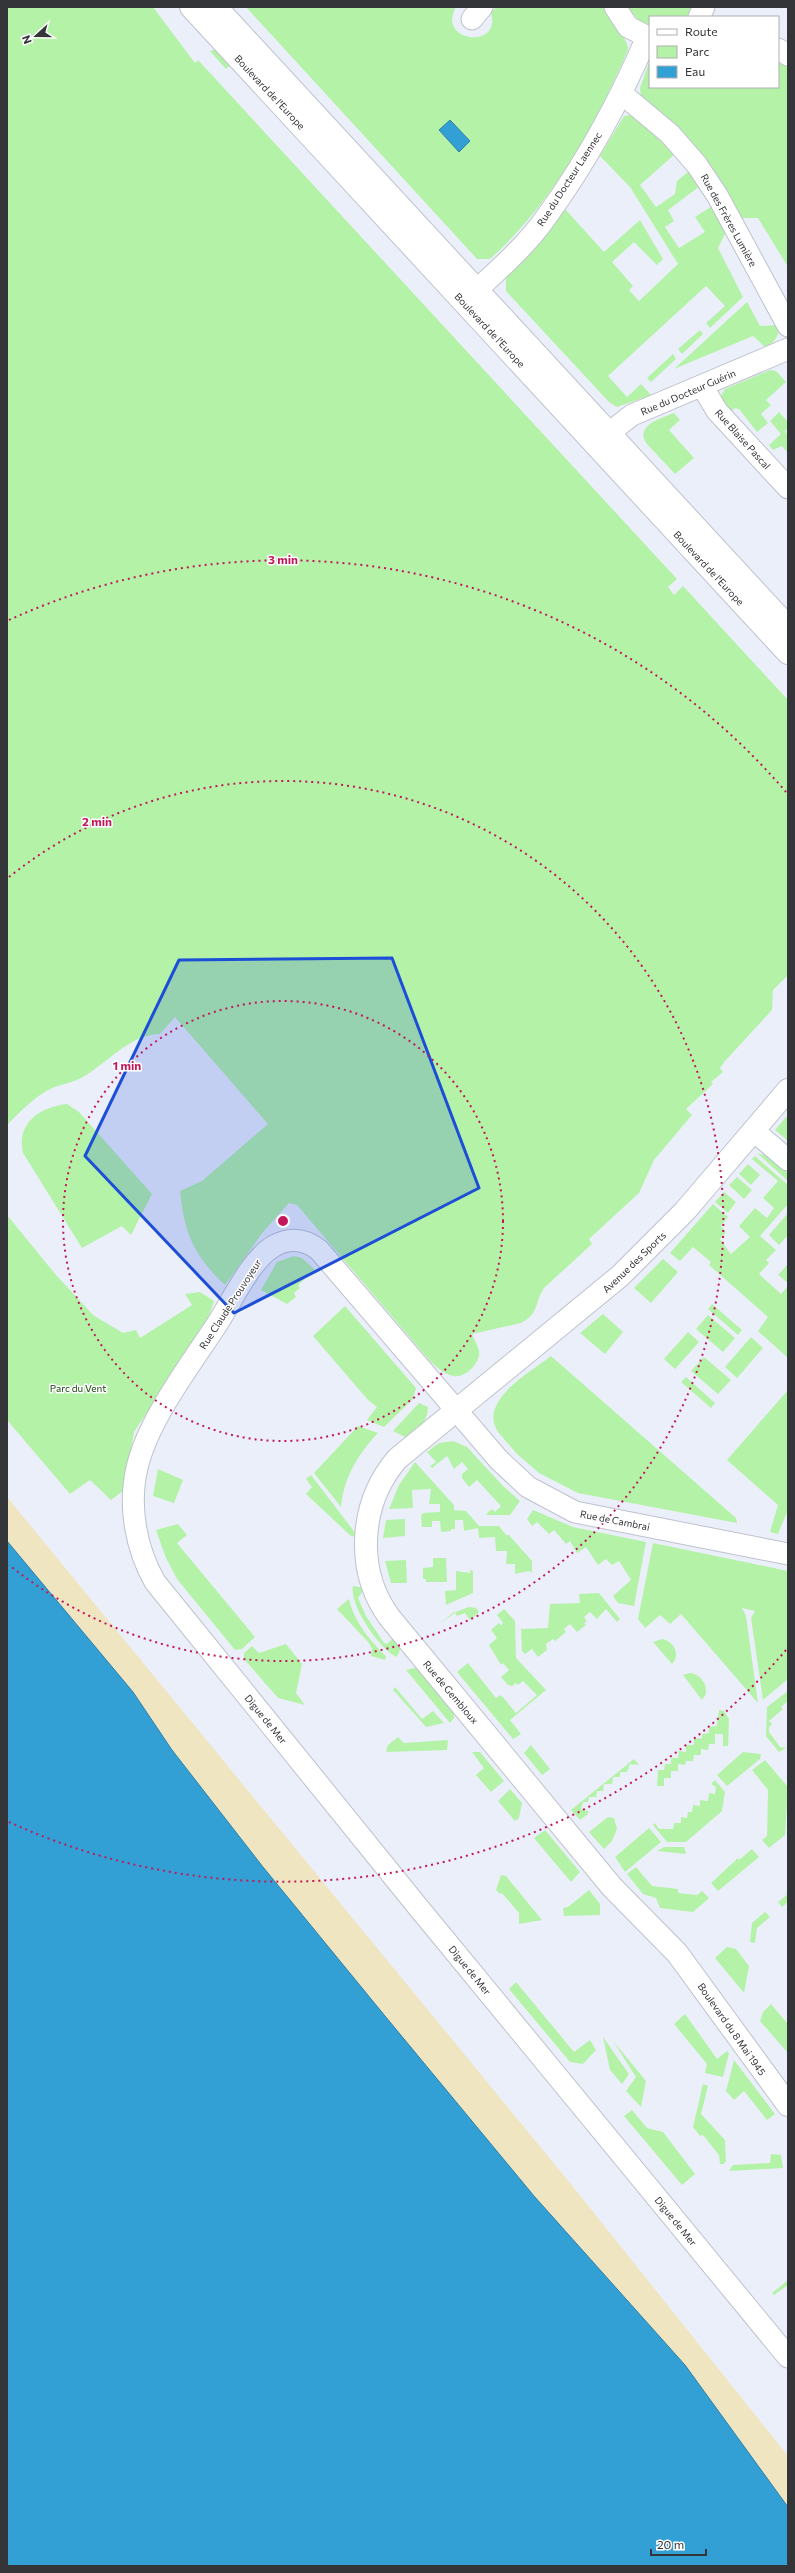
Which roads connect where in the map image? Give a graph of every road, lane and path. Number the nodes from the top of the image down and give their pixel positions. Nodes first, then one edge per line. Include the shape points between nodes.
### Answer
1 (191, 7) edge
2 (216, 7) edge
3 (614, 7) edge
4 (648, 38) edge
5 (779, 50) edge
6 (788, 55) edge
7 (622, 93) junction
8 (470, 296) junction
9 (788, 326) edge
10 (784, 357) edge
11 (702, 386) junction
12 (601, 438) junction
13 (788, 488) edge
14 (788, 627) edge
15 (788, 653) edge
16 (788, 1090) edge
17 (754, 1130) junction
18 (788, 1160) edge
19 (456, 1409) junction
20 (788, 1554) edge
21 (155, 1582) joint
22 (677, 1953) joint
23 (788, 2105) edge
24 (788, 2357) edge

1 - 8 street, Boulevard de l'Europe
2 - 8 street, Boulevard de l'Europe
3 - 4 street via 624,24
4 - 7 street, Rue du Docteur Laennec
5 - 6 street
7 - 8 street, Rue du Docteur Laennec via 547,216 533,234
7 - 9 street, Rue des Frères Lumière via 670,134 697,165 717,195
8 - 12 street, Boulevard de l'Europe
10 - 11 street, Rue du Docteur Guérin
11 - 12 street, Rue du Docteur Guérin via 632,415
11 - 13 street, Rue Blaise Pascal via 717,411
12 - 14 street, Boulevard de l'Europe
12 - 15 street, Boulevard de l'Europe
16 - 17 street, Avenue des Sports
17 - 18 street
17 - 19 street, Avenue des Sports via 667,1230 620,1276
19 - 20 street, Rue de Cambrai via 508,1470 528,1487 565,1508 587,1515
19 - 21 street, Rue Claude Prouvoyeur via 328,1260 311,1244 292,1240 271,1248 255,1265 230,1302 167,1402 137,1465 134,1499 136,1529 143,1557
19 - 22 street, Rue de Gembloux via 396,1459 379,1486 371,1506 366,1542 367,1562 374,1591 390,1618 600,1872
21 - 24 street, Digue de Mer
22 - 23 street, Boulevard du 8 Mai 1945

